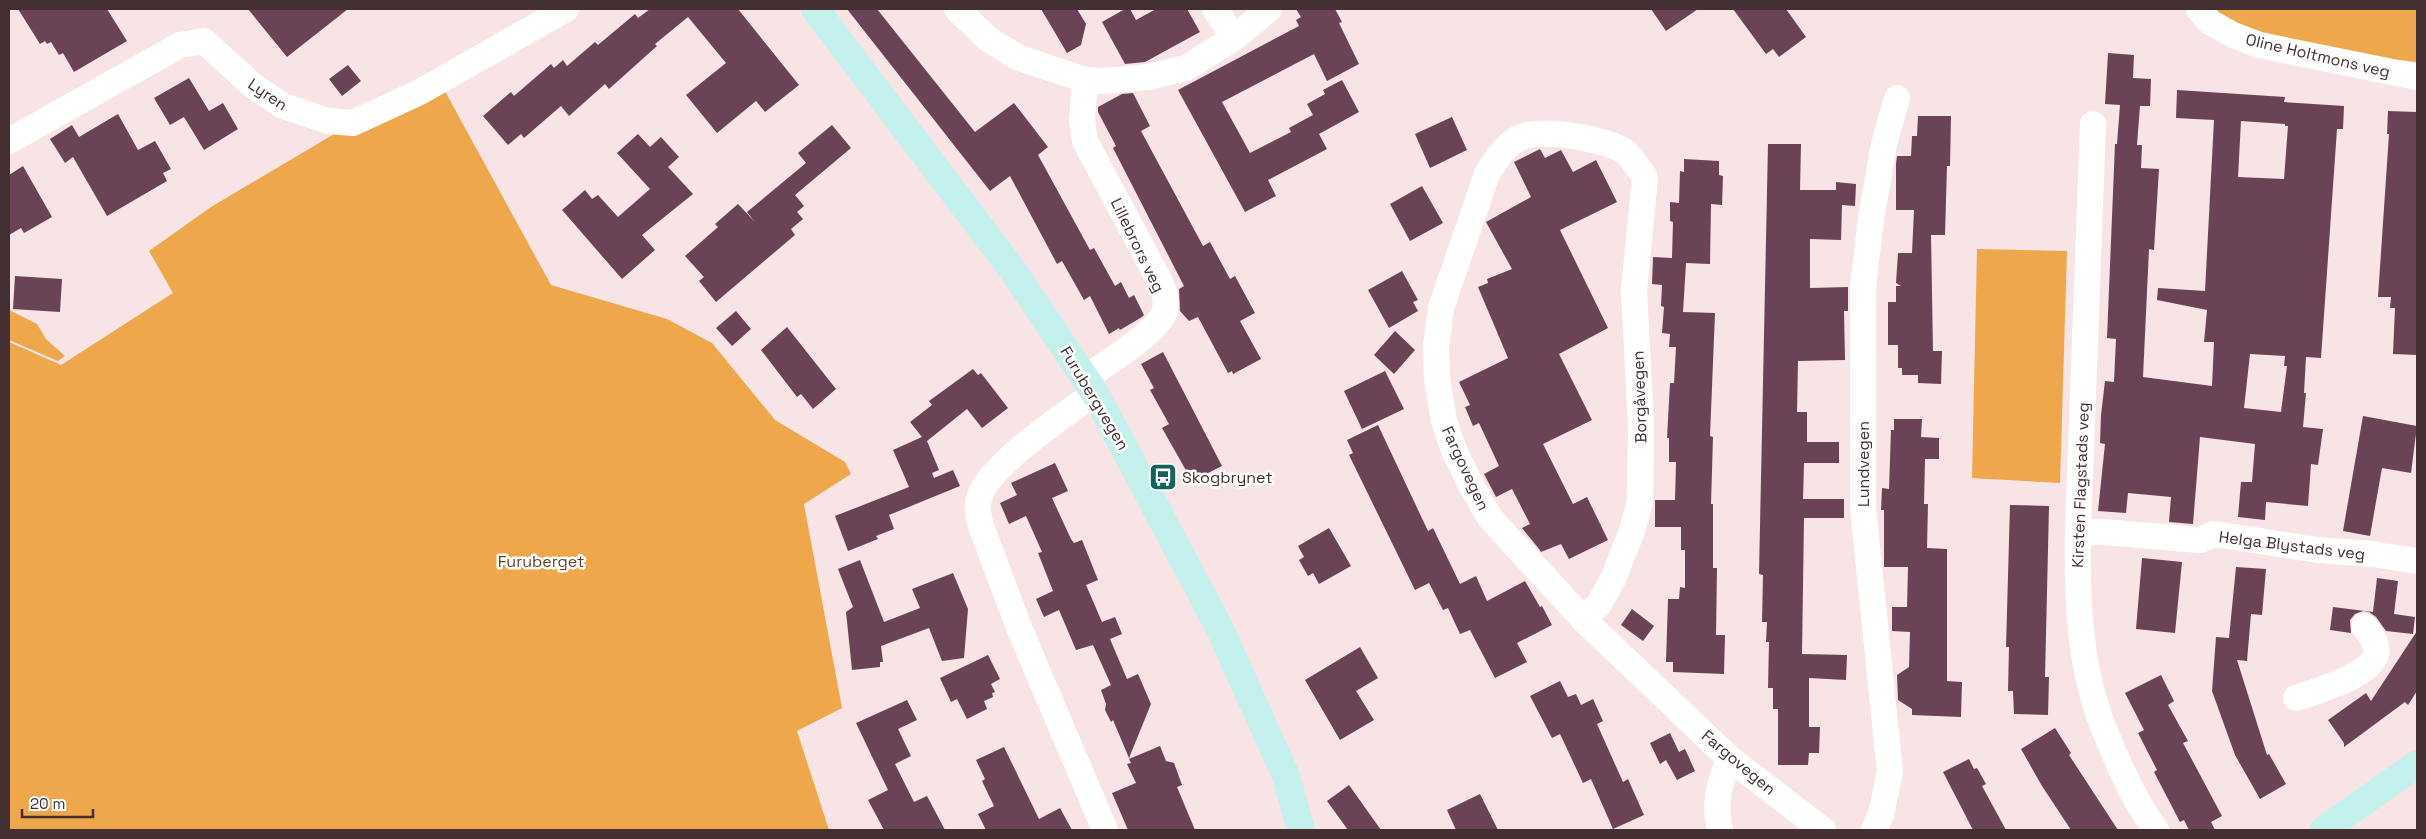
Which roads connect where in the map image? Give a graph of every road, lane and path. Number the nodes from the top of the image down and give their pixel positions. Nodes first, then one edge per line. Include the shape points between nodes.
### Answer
1 (566, 9) edge
2 (815, 9) edge
3 (957, 9) edge
4 (1215, 9) edge
5 (1269, 9) edge
6 (2199, 9) edge
7 (1234, 38) junction
8 (2417, 77) edge
9 (1084, 80) junction
10 (1897, 98) dead end
11 (2093, 124) dead end
12 (9, 141) edge
13 (1636, 165) joint
14 (1090, 386) junction
15 (2078, 530) junction
16 (2417, 561) edge
17 (1584, 620) junction
18 (2364, 626) dead end
19 (2296, 698) dead end
20 (1729, 758) junction
21 (2417, 764) edge
22 (1105, 830) edge
23 (1301, 830) edge
24 (1720, 830) edge
25 (1823, 830) edge
26 (1874, 830) edge
27 (2156, 830) edge
28 (2324, 830) edge

1 - 12 street, Lyren via 420,92 353,123 328,121 282,106 252,85 204,41 180,44
2 - 14 main road, Furubergvegen via 1012,268
3 - 9 street via 988,39 1017,57
4 - 7 street
5 - 7 street
6 - 8 street, Oline Holtmons veg via 2210,22 2233,35 2260,44
7 - 9 street via 1186,68 1148,77
9 - 14 street, Lillebrors veg via 1082,120 1085,141 1158,276 1164,292 1165,310 1159,321
10 - 26 street, Lundvegen via 1884,144 1864,287 1863,508 1890,772
11 - 15 street, Kirsten Flagstads veg
13 - 17 street, Borgåvegen via 1645,178 1634,291 1641,425 1640,501 1613,579 1599,604
13 - 17 street, Fargovegen via 1625,152 1610,144 1557,134 1519,138 1499,155 1487,174 1450,278 1441,308 1436,346 1437,379 1444,421 1472,485 1490,518
14 - 22 street via 990,477 980,494 977,509 980,526 1020,630
14 - 23 main road, Furubergvegen via 1220,630 1286,776
15 - 16 street, Helga Blystads veg via 2200,540 2214,534
15 - 27 street, Kirsten Flagstads veg via 2081,634 2093,696 2129,787
17 - 20 street, Fargovegen
18 - 19 street via 2375,643 2376,654 2370,664 2334,685
20 - 24 street via 1716,796
20 - 25 street, Fargovegen
21 - 28 main road

